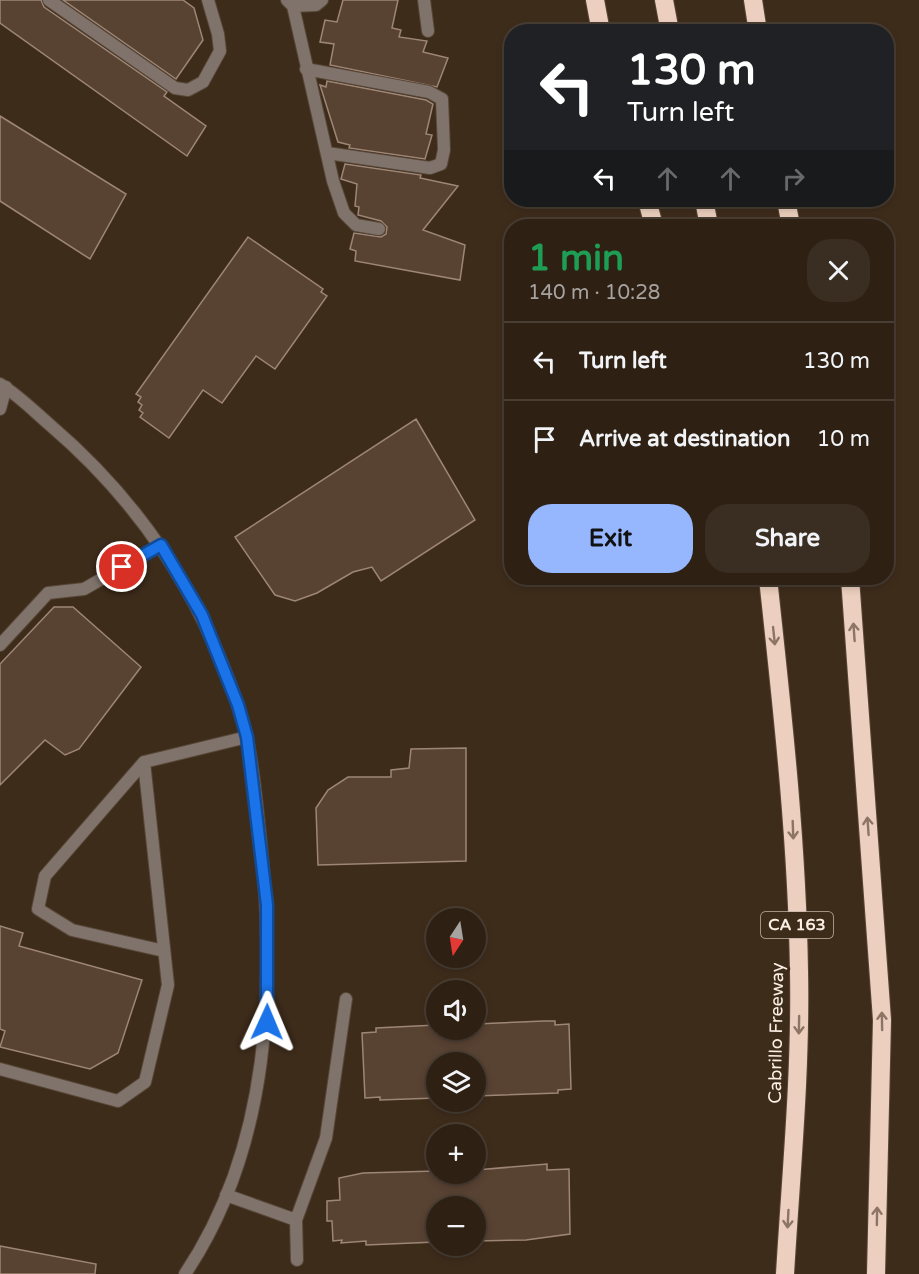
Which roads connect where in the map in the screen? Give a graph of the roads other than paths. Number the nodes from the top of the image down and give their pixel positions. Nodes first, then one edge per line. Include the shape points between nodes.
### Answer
1 (49, 0) edge
2 (208, 0) edge
3 (322, 0) edge
4 (424, 0) edge
5 (595, 0) edge
6 (664, 0) edge
7 (753, 0) edge
8 (290, 3) edge
9 (600, 24) edge
10 (668, 24) edge
11 (757, 24) edge
12 (428, 31) dead end
13 (306, 69) junction
14 (327, 153) junction
15 (379, 229) dead end
16 (3, 386) edge
17 (0, 410) edge
18 (161, 545) junction
19 (769, 585) edge
20 (851, 585) edge
21 (0, 645) edge
22 (247, 737) junction
23 (144, 762) junction
24 (164, 951) junction
25 (346, 999) dead end
26 (0, 1069) edge
27 (226, 1195) junction
28 (296, 1220) junction
29 (297, 1260) dead end
30 (185, 1274) edge
31 (784, 1274) edge
32 (876, 1274) edge

1 - 2 street via 175,88 188,90 203,82 220,51
3 - 8 street via 316,5
4 - 12 street
5 - 9 highway
6 - 10 highway
7 - 11 highway
8 - 13 street
13 - 14 street
13 - 14 street via 429,92 442,99 441,164 430,168
14 - 15 street via 344,213 356,225
16 - 17 street
16 - 18 street via 74,445
18 - 21 street via 84,589 48,593
18 - 22 street via 202,615
19 -> 31 highway, Cabrillo Freeway / CA 163 via 792,806 799,970 798,1075
32 -> 20 highway via 882,1020
22 - 23 street
22 - 27 street via 267,905 267,1022 255,1108
23 - 24 street
23 - 24 street via 45,876 38,909 72,930
24 - 26 street via 168,985 145,1082 118,1101
25 - 28 street via 326,1138
27 - 28 street
27 - 30 street via 204,1245
28 - 29 street

